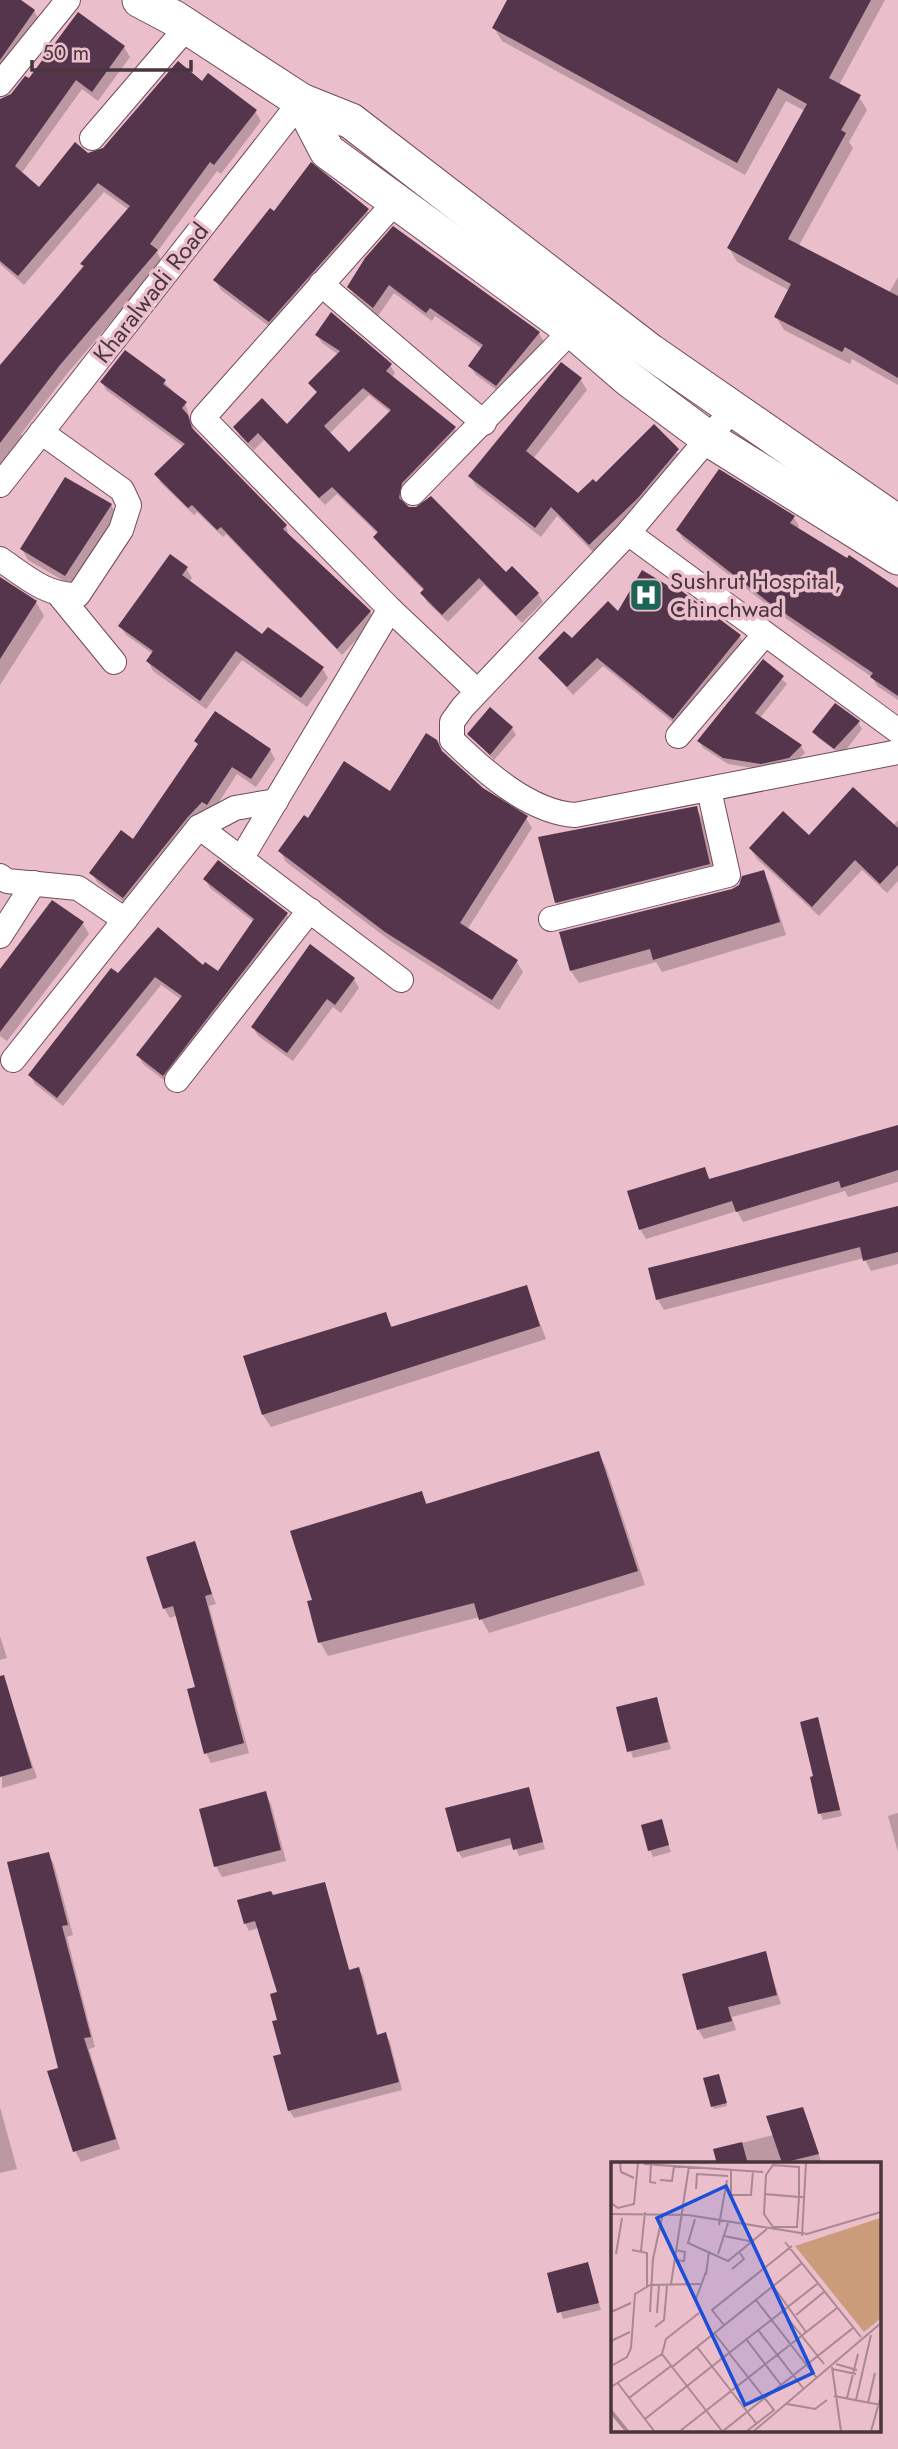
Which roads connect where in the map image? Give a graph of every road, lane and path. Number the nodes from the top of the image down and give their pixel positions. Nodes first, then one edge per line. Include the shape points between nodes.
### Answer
1 (68, 0) edge
2 (140, 0) edge
3 (188, 26) junction
4 (0, 84) edge
5 (301, 101) junction
6 (92, 138) dead end
7 (396, 201) junction
8 (321, 284) junction
9 (572, 330) junction
10 (733, 409) junction
11 (484, 423) junction
12 (41, 432) junction
13 (709, 439) junction
14 (0, 485) edge
15 (413, 493) dead end
16 (898, 523) edge
17 (628, 533) junction
18 (898, 556) edge
19 (0, 559) edge
20 (60, 596) junction
21 (390, 609) junction
22 (765, 634) junction
23 (114, 662) dead end
24 (477, 691) junction
25 (898, 732) edge
26 (678, 736) dead end
27 (898, 752) edge
28 (709, 790) junction
29 (276, 801) junction
30 (199, 827) junction
31 (241, 859) junction
32 (0, 876) edge
33 (34, 883) junction
34 (310, 910) junction
35 (551, 919) dead end
36 (125, 920) junction
37 (0, 936) edge
38 (401, 980) dead end
39 (13, 1060) dead end
40 (177, 1080) dead end

1 - 4 street
2 - 3 street
3 - 5 street
3 - 6 street
5 - 7 street via 327,150
5 - 10 street via 351,121 651,352
5 - 12 street, Kharalwadi Road
7 - 8 street
7 - 9 street
8 - 11 street
8 - 21 street via 203,418
9 - 11 street
9 - 13 street via 629,380
10 - 13 street
10 - 16 street
11 - 15 street
12 - 14 street, Kharalwadi Road
12 - 20 street via 122,490 129,505 121,530 78,595
13 - 17 street
13 - 18 street
17 - 22 street
17 - 24 street
19 - 20 street
20 - 23 street
21 - 24 street
21 - 29 street
22 - 25 street
22 - 26 street
24 - 28 street via 452,722 452,740 543,809 582,814
27 - 28 street
28 - 35 street via 728,875
29 - 30 street via 235,808
29 - 31 street
30 - 31 street
30 - 36 street
31 - 34 street
32 - 33 street
33 - 36 street via 78,888
33 - 37 street
34 - 38 street
34 - 40 street
36 - 39 street

